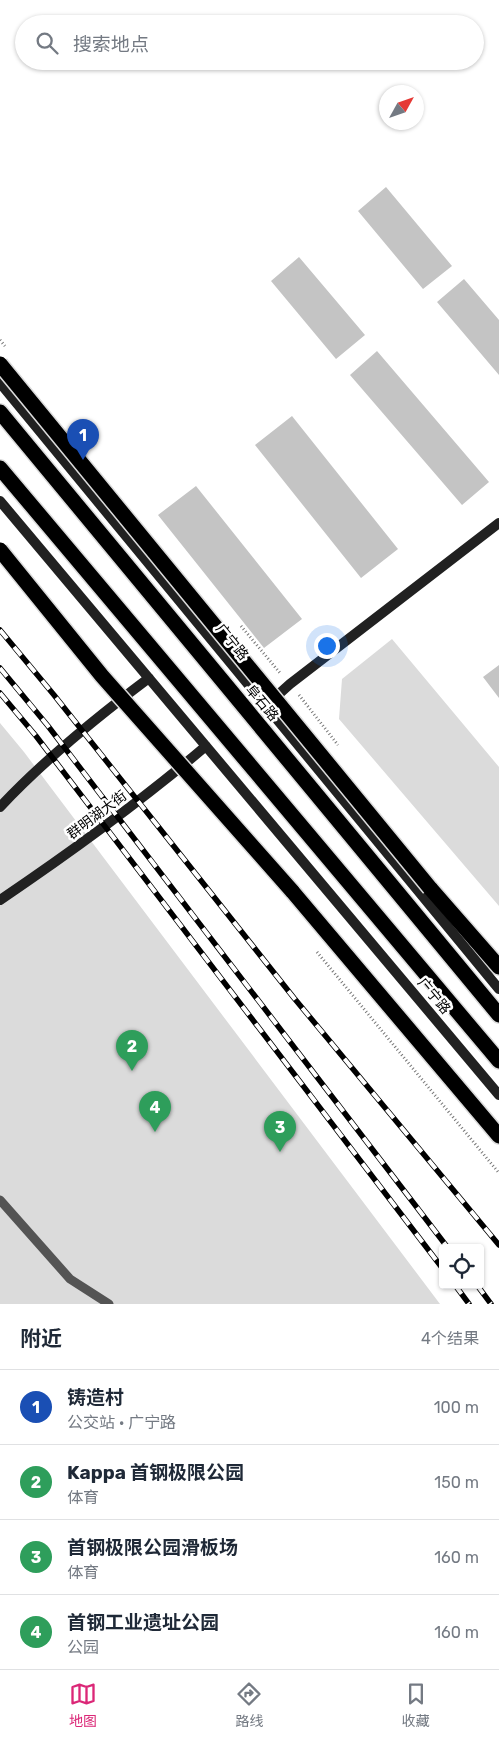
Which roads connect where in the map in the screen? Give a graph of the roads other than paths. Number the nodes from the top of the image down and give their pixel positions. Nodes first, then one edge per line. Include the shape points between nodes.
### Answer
1 (0, 364) edge
2 (0, 383) edge
3 (0, 412) edge
4 (0, 468) edge
5 (0, 501) edge
6 (499, 524) edge
7 (0, 550) edge
8 (149, 678) junction
9 (266, 706) junction
10 (206, 746) junction
11 (0, 807) edge
12 (0, 900) edge
13 (499, 967) edge
14 (499, 989) edge
15 (499, 1015) edge
16 (499, 1061) edge
17 (499, 1095) edge
18 (499, 1136) edge
19 (0, 1200) edge
20 (109, 1304) edge

1 - 13 highway, bridge via 430,888
2 - 9 street, 广宁路
3 - 15 highway, 阜石路
4 - 16 highway
5 - 8 street, 广宁路
6 - 9 street via 290,684
7 - 18 highway, bridge via 102,676 292,891
8 - 10 street, 广宁路
8 - 11 street via 108,709 16,789
9 - 14 street, 广宁路
10 - 12 street, 群明湖大街 via 66,855
10 - 17 street, 广宁路
19 - 20 lane via 70,1279

